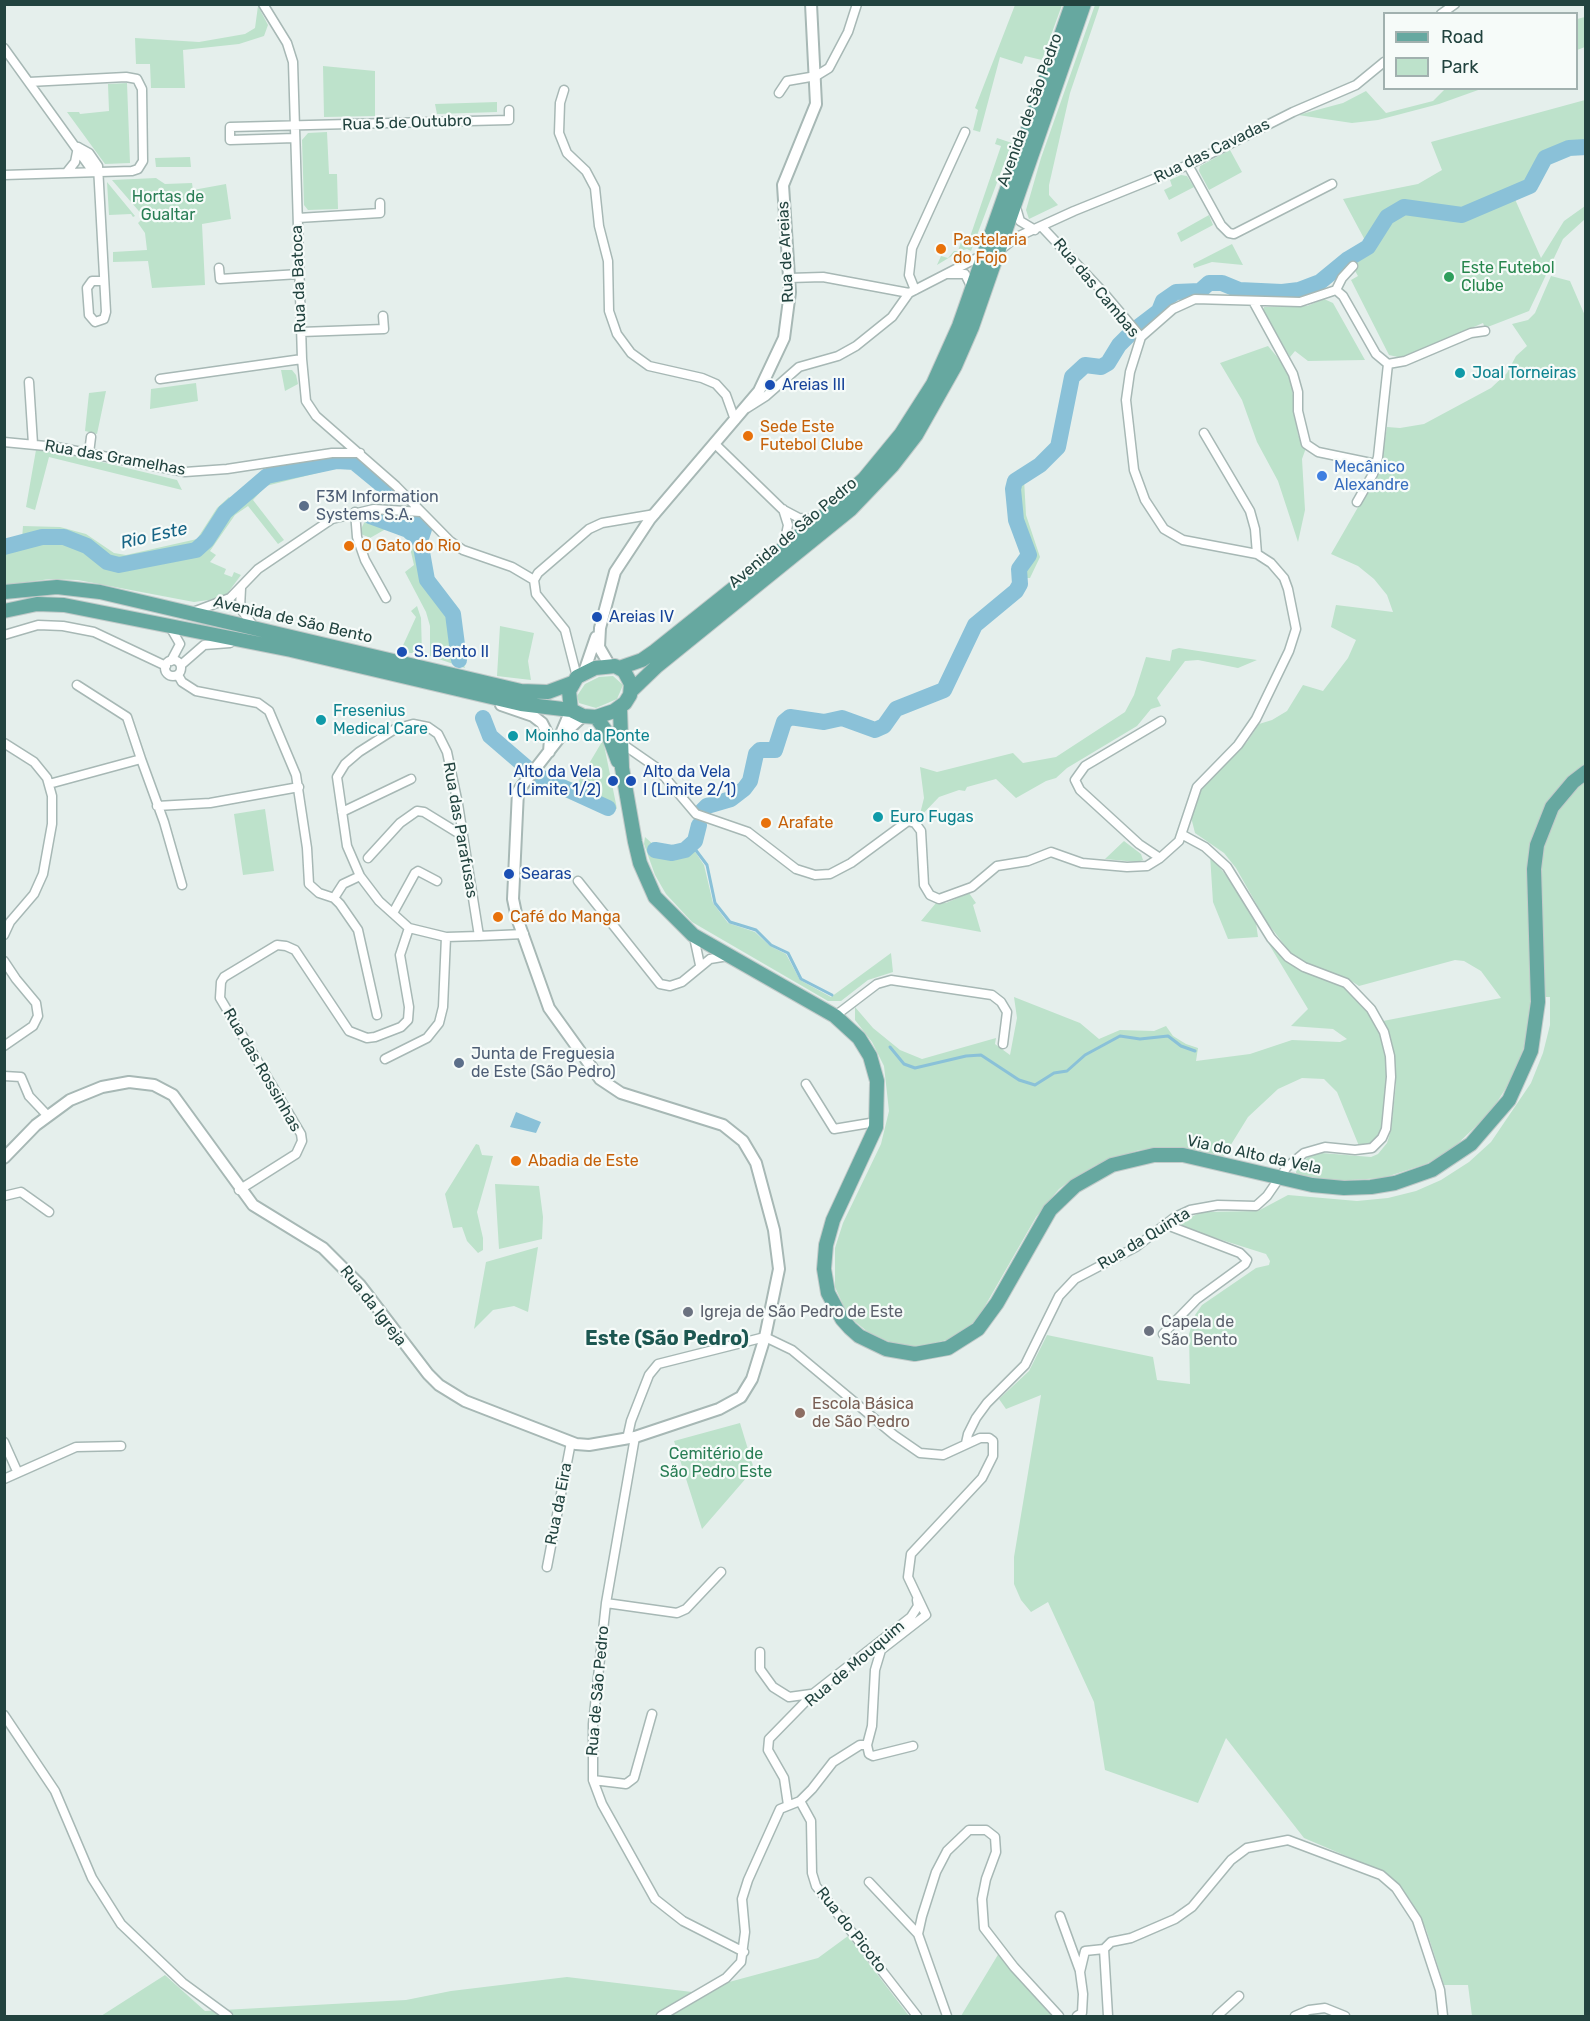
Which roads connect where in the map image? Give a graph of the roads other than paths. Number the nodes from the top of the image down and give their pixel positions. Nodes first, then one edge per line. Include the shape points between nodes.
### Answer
1 (263, 4) edge
2 (811, 4) edge
3 (857, 4) edge
4 (1072, 4) edge
5 (1084, 4) edge
6 (4, 48) edge
7 (1383, 63) edge
8 (816, 76) junction
9 (29, 82) junction
10 (564, 90) dead end
11 (780, 93) dead end
12 (509, 110) dead end
13 (295, 126) junction
14 (965, 132) dead end
15 (295, 138) junction
16 (78, 147) junction
17 (1188, 165) junction
18 (67, 172) junction
19 (97, 172) junction
20 (4, 175) edge
21 (1332, 184) dead end
22 (1014, 202) junction
23 (380, 203) dead end
24 (298, 218) junction
25 (1038, 229) junction
26 (991, 253) junction
27 (1353, 266) dead end
28 (219, 268) dead end
29 (299, 274) junction
30 (946, 275) junction
31 (789, 278) junction
32 (103, 281) junction
33 (972, 288) junction
34 (1336, 290) junction
35 (912, 292) junction
36 (1253, 301) junction
37 (383, 316) dead end
38 (1485, 331) dead end
39 (301, 333) junction
40 (1141, 337) junction
41 (302, 359) junction
42 (1388, 364) junction
43 (160, 379) dead end
44 (29, 382) dead end
45 (747, 408) junction
46 (735, 420) junction
47 (1204, 433) dead end
48 (92, 437) dead end
49 (341, 438) junction
50 (4, 442) edge
51 (714, 443) junction
52 (33, 444) junction
53 (89, 453) junction
54 (332, 453) junction
55 (360, 453) junction
56 (1376, 464) junction
57 (1357, 502) dead end
58 (782, 509) junction
59 (355, 512) junction
60 (421, 512) junction
61 (655, 514) junction
62 (819, 520) junction
63 (783, 549) junction
64 (1257, 554) junction
65 (534, 580) junction
66 (241, 588) junction
67 (4, 592) edge
68 (386, 598) dead end
69 (4, 611) edge
70 (189, 613) junction
71 (169, 625) junction
72 (256, 628) junction
73 (600, 628) junction
74 (4, 635) edge
75 (244, 642) junction
76 (168, 663) junction
77 (181, 665) junction
78 (614, 667) junction
79 (178, 675) junction
80 (578, 677) junction
81 (77, 685) dead end
82 (632, 691) junction
83 (467, 692) junction
84 (620, 708) junction
85 (583, 714) junction
86 (1161, 721) dead end
87 (608, 734) junction
88 (620, 742) junction
89 (4, 743) edge
90 (549, 752) junction
91 (141, 759) junction
92 (622, 768) junction
93 (1586, 772) edge
94 (411, 779) dead end
95 (49, 784) junction
96 (299, 788) junction
97 (157, 806) junction
98 (342, 812) junction
99 (1183, 835) junction
100 (463, 836) junction
101 (368, 858) dead end
102 (1160, 858) junction
103 (360, 876) junction
104 (437, 881) dead end
105 (578, 881) dead end
106 (182, 885) dead end
107 (334, 898) junction
108 (393, 914) junction
109 (409, 928) junction
110 (524, 934) junction
111 (4, 935) edge
112 (479, 936) junction
113 (446, 937) junction
114 (709, 951) junction
115 (4, 961) edge
116 (377, 1015) dead end
117 (835, 1016) junction
118 (1003, 1044) dead end
119 (4, 1046) edge
120 (384, 1059) dead end
121 (4, 1076) edge
122 (806, 1084) dead end
123 (48, 1116) junction
124 (876, 1122) junction
125 (4, 1158) edge
126 (1278, 1178) junction
127 (239, 1190) junction
128 (4, 1196) edge
129 (49, 1212) dead end
130 (1167, 1225) junction
131 (1163, 1335) dead end
132 (765, 1337) junction
133 (631, 1438) junction
134 (4, 1442) edge
135 (571, 1442) junction
136 (966, 1443) junction
137 (121, 1446) dead end
138 (18, 1471) junction
139 (4, 1479) edge
140 (547, 1567) dead end
141 (721, 1572) dead end
142 (917, 1599) junction
143 (606, 1603) junction
144 (760, 1652) dead end
145 (814, 1693) junction
146 (652, 1714) dead end
147 (4, 1715) edge
148 (867, 1745) junction
149 (913, 1746) dead end
150 (593, 1780) junction
151 (800, 1801) junction
152 (788, 1804) junction
153 (869, 1882) dead end
154 (1060, 1916) dead end
155 (918, 1934) junction
156 (1104, 1949) junction
157 (744, 1952) junction
158 (1080, 1972) junction
159 (1239, 1996) dead end
160 (228, 2016) edge
161 (661, 2016) edge
162 (917, 2016) edge
163 (946, 2016) edge
164 (1059, 2016) edge
165 (1077, 2016) edge
166 (1108, 2016) edge
167 (1216, 2016) edge
168 (1295, 2016) edge
169 (1345, 2016) edge
170 (1443, 2016) edge

1 - 13 street, Rua da Batoca via 292,55
2 - 8 street, Rua de Areias via 811,48
3 - 8 street via 840,50 829,68
4 - 26 main road, Avenida de São Pedro
5 - 22 main road, Avenida de São Pedro
6 - 9 street
7 - 17 street, Rua das Cavadas via 1356,85
8 - 11 street via 787,81
8 - 31 street, Rua de Areias via 813,116 783,185
9 - 16 street
9 - 19 street via 132,77 141,84 141,166 132,171
10 - 46 street via 559,133 567,153 582,166 595,188 608,261 609,311 617,334 631,353 649,366 716,384 726,395
12 - 13 street, Rua 5 de Outubro via 508,120
13 - 15 street, Rua da Batoca
13 - 15 street via 230,127 230,140
14 - 35 street via 912,248
15 - 24 street, Rua da Batoca
16 - 18 street via 75,162
16 - 19 street
17 - 21 street via 1221,225 1234,234
17 - 25 street, Rua das Cavadas
18 - 19 street
18 - 20 street
19 - 32 street
22 - 25 street, Rua das Cambas via 1020,221
22 - 26 main road, Avenida de São Pedro
23 - 24 street via 380,213
24 - 29 street, Rua da Batoca
25 - 26 street, Rua das Cavadas
25 - 40 street, Rua das Cambas via 1051,234
26 - 30 street, Rua das Cavadas
26 - 33 main road, Avenida de São Pedro
26 - 82 main road, Avenida de São Pedro via 955,366 916,435 892,466 828,528
27 - 34 street
28 - 29 street via 220,279
29 - 39 street, Rua da Batoca
30 - 33 street via 965,274
30 - 35 street, Rua das Cavadas
31 - 35 street via 823,277
31 - 45 street, Rua de Areias via 790,306 784,338 770,372
32 - 32 street via 92,281 87,288 89,315 95,322 104,318 106,312
33 - 62 main road, Avenida de São Pedro via 946,357 918,410 883,457
34 - 36 street via 1300,302
34 - 42 street via 1376,354
35 - 45 street via 895,315 856,346 838,356 800,367
36 - 40 street via 1207,298 1184,302
36 - 56 street via 1293,374 1306,444 1318,452
37 - 39 street via 384,329
38 - 42 street
39 - 41 street, Rua da Batoca
40 - 64 street, Rua das Cambas via 1126,400 1134,471 1152,513 1164,529 1183,540
41 - 43 street
41 - 49 street, Rua da Batoca via 306,401 316,416
42 - 56 street
44 - 52 street
45 - 46 street, Rua de Areias
46 - 51 street, Rua de Areias
47 - 64 street via 1250,511
48 - 53 street
49 - 54 street
49 - 55 street, Rua da Batoca
50 - 52 street, Rua das Gramelhas
51 - 58 street
51 - 61 street, Rua de Areias
52 - 53 street, Rua das Gramelhas
53 - 54 street, Rua das Gramelhas via 185,472
54 - 55 street, Rua das Gramelhas
55 - 60 street, Rua da Batoca
56 - 57 street
58 - 62 street via 798,518
58 - 63 street via 788,525
59 - 60 street
59 - 66 street via 332,519 298,540 251,575
59 - 68 street via 357,537 365,560
60 - 65 street, Rua da Batoca via 463,550 512,567
61 - 65 street via 589,529 552,558
61 - 73 street, Rua de Areias via 615,572
62 - 63 main road, Avenida de São Pedro
63 - 78 main road, Avenida de São Pedro via 655,651 636,663
64 - 99 street, Rua das Cambas via 1272,563 1284,578 1292,604 1294,639 1256,719 1238,745 1197,787
65 - 80 street via 538,599 565,630
66 - 70 street via 216,605
66 - 72 street via 240,608
67 - 70 main road, Avenida de São Bento via 78,589
69 - 71 main road, Avenida de São Bento via 37,604 64,605
70 - 72 main road, Avenida de São Bento
71 - 75 main road, Avenida de São Bento
71 - 76 street via 180,644
72 - 80 main road, Avenida de São Bento via 522,691 548,692
73 - 78 street, Rua de Areias via 600,647
73 - 80 street, Rua de Areias
74 - 76 street via 27,627 63,626 94,632
75 - 77 street via 204,645
75 - 83 main road, Avenida de São Bento
76 - 77 street
76 - 79 street via 167,673
77 - 79 street
78 - 80 main road, Avenida de São Pedro
78 - 82 main road via 630,678
79 - 96 street via 196,690 258,703 269,711
80 - 85 main road via 568,696
81 - 91 street via 127,717
82 - 84 main road, Avenida de São Pedro
83 - 85 main road, Avenida de São Bento
83 - 90 street via 537,719 548,732
84 - 85 main road
84 - 88 main road
85 - 87 main road
85 - 90 street, Rua da Igreja
86 - 102 street via 1085,766 1075,780 1080,790
87 - 88 main road
87 - 92 main road
88 - 92 main road
88 - 102 street via 657,768 696,814 748,832 796,868 814,875 830,874 851,863 908,821 921,831 924,885 930,895 939,899 972,887 997,866 1051,852 1082,863 1127,867 1147,866
89 - 95 street via 34,762
90 - 110 street, Rua da Igreja via 522,782 515,803 513,899
91 - 95 street
91 - 97 street
92 - 114 main road, Via do Alto da Vela via 635,843 655,897
93 - 126 main road, Via do Alto da Vela via 1552,807 1537,845 1537,1020 1522,1076 1500,1112 1458,1155 1432,1170 1395,1183 1328,1188
94 - 98 street
95 - 111 street via 52,824 43,874 34,894
96 - 97 street via 210,803
96 - 107 street via 309,884
97 - 106 street
98 - 100 street, Rua das Parafusas via 337,777 345,764 395,729 413,724 438,734 447,752
98 - 103 street, Rua das Parafusas via 347,846
99 - 102 street
99 - 126 street, Rua da Quinta via 1205,847 1227,867 1271,938 1288,957 1339,979 1360,996 1379,1021 1388,1046 1391,1077 1382,1138 1372,1148 1313,1149 1295,1160
100 - 101 street via 417,811 400,823
100 - 112 street, Rua das Parafusas
103 - 107 street via 343,884
103 - 108 street, Rua das Parafusas
104 - 108 street via 418,871
105 - 114 street via 660,984 682,982
107 - 116 street via 358,930
108 - 109 street, Rua das Parafusas
109 - 113 street
109 - 127 street, Rua das Rossinhas via 400,955 408,1020 401,1027 375,1037 349,1031 296,950 286,946 277,945 221,982 220,998 302,1141 296,1154
110 - 112 street
110 - 132 street, Rua da Igreja via 549,1008 600,1079 621,1094 723,1125 743,1141 759,1172 779,1254 778,1282
112 - 113 street
113 - 120 street via 444,1004 439,1023 427,1038
114 - 117 main road, Via do Alto da Vela via 729,956
115 - 119 street via 36,1003 38,1016 33,1026
117 - 118 street via 877,984 891,980 992,995 1007,1012
117 - 124 main road, Via do Alto da Vela via 859,1038 870,1056 877,1081
121 - 123 street via 21,1077 29,1096
122 - 124 street via 834,1130
123 - 125 street, Rua da Igreja
123 - 127 street, Rua da Igreja via 70,1100 102,1088 129,1082 154,1085 173,1095 202,1131
124 - 126 main road, Via do Alto da Vela via 867,1151 833,1220 824,1269 828,1293 842,1319 872,1343 906,1353 926,1354 948,1348 978,1329 997,1304 1050,1210 1076,1186 1112,1165 1169,1154
126 - 130 street, Rua da Quinta via 1256,1206 1203,1206 1175,1217
127 - 135 street, Rua da Igreja via 253,1205 323,1248 343,1266 439,1385 465,1401
128 - 129 street via 21,1192
130 - 131 street via 1240,1253 1247,1260 1197,1299
130 - 136 street, Rua da Quinta via 1065,1288 1025,1365 987,1403
132 - 133 street, Rua da Igreja via 752,1379 741,1397 719,1409
132 - 133 street, Rua de São Pedro via 658,1364 631,1421
132 - 136 street via 792,1350 920,1453 943,1455
133 - 135 street, Rua da Igreja via 589,1445
133 - 143 street, Rua de São Pedro
134 - 138 street
135 - 140 street, Rua da Eira
136 - 142 street via 989,1438 995,1445 993,1456 976,1485 911,1554 908,1577
137 - 138 street via 76,1447
138 - 139 street
141 - 143 street via 687,1609 678,1613
142 - 145 street, Rua de Mouquim via 918,1606 911,1617
142 - 148 street via 926,1615 881,1650 875,1670
143 - 150 street, Rua de São Pedro via 593,1724
144 - 145 street via 760,1668 773,1687 794,1698
145 - 152 street, Rua de Mouquim via 767,1744 784,1778
146 - 150 street via 634,1778 626,1784
147 - 160 street via 55,1791 92,1878 122,1924 183,1983
148 - 149 street via 873,1756
148 - 151 street via 833,1761
150 - 157 street, Rua de São Pedro via 602,1804 655,1899 683,1921
151 - 152 street
151 - 162 street, Rua do Picoto via 811,1821 816,1886
152 - 157 street via 773,1820 742,1899
153 - 155 street
154 - 158 street
155 - 163 street
155 - 164 street via 936,1872 947,1851 969,1830 986,1830 995,1837 996,1852 982,1899 984,1928
156 - 158 street via 1086,1951
156 - 166 street
156 - 170 street via 1111,1942 1131,1938 1184,1913 1231,1860 1247,1848 1288,1840 1381,1875 1396,1888 1417,1920 1440,1990
157 - 161 street via 726,1978
158 - 165 street via 1083,2004 1082,2013
159 - 167 street
168 - 169 street via 1325,2008

